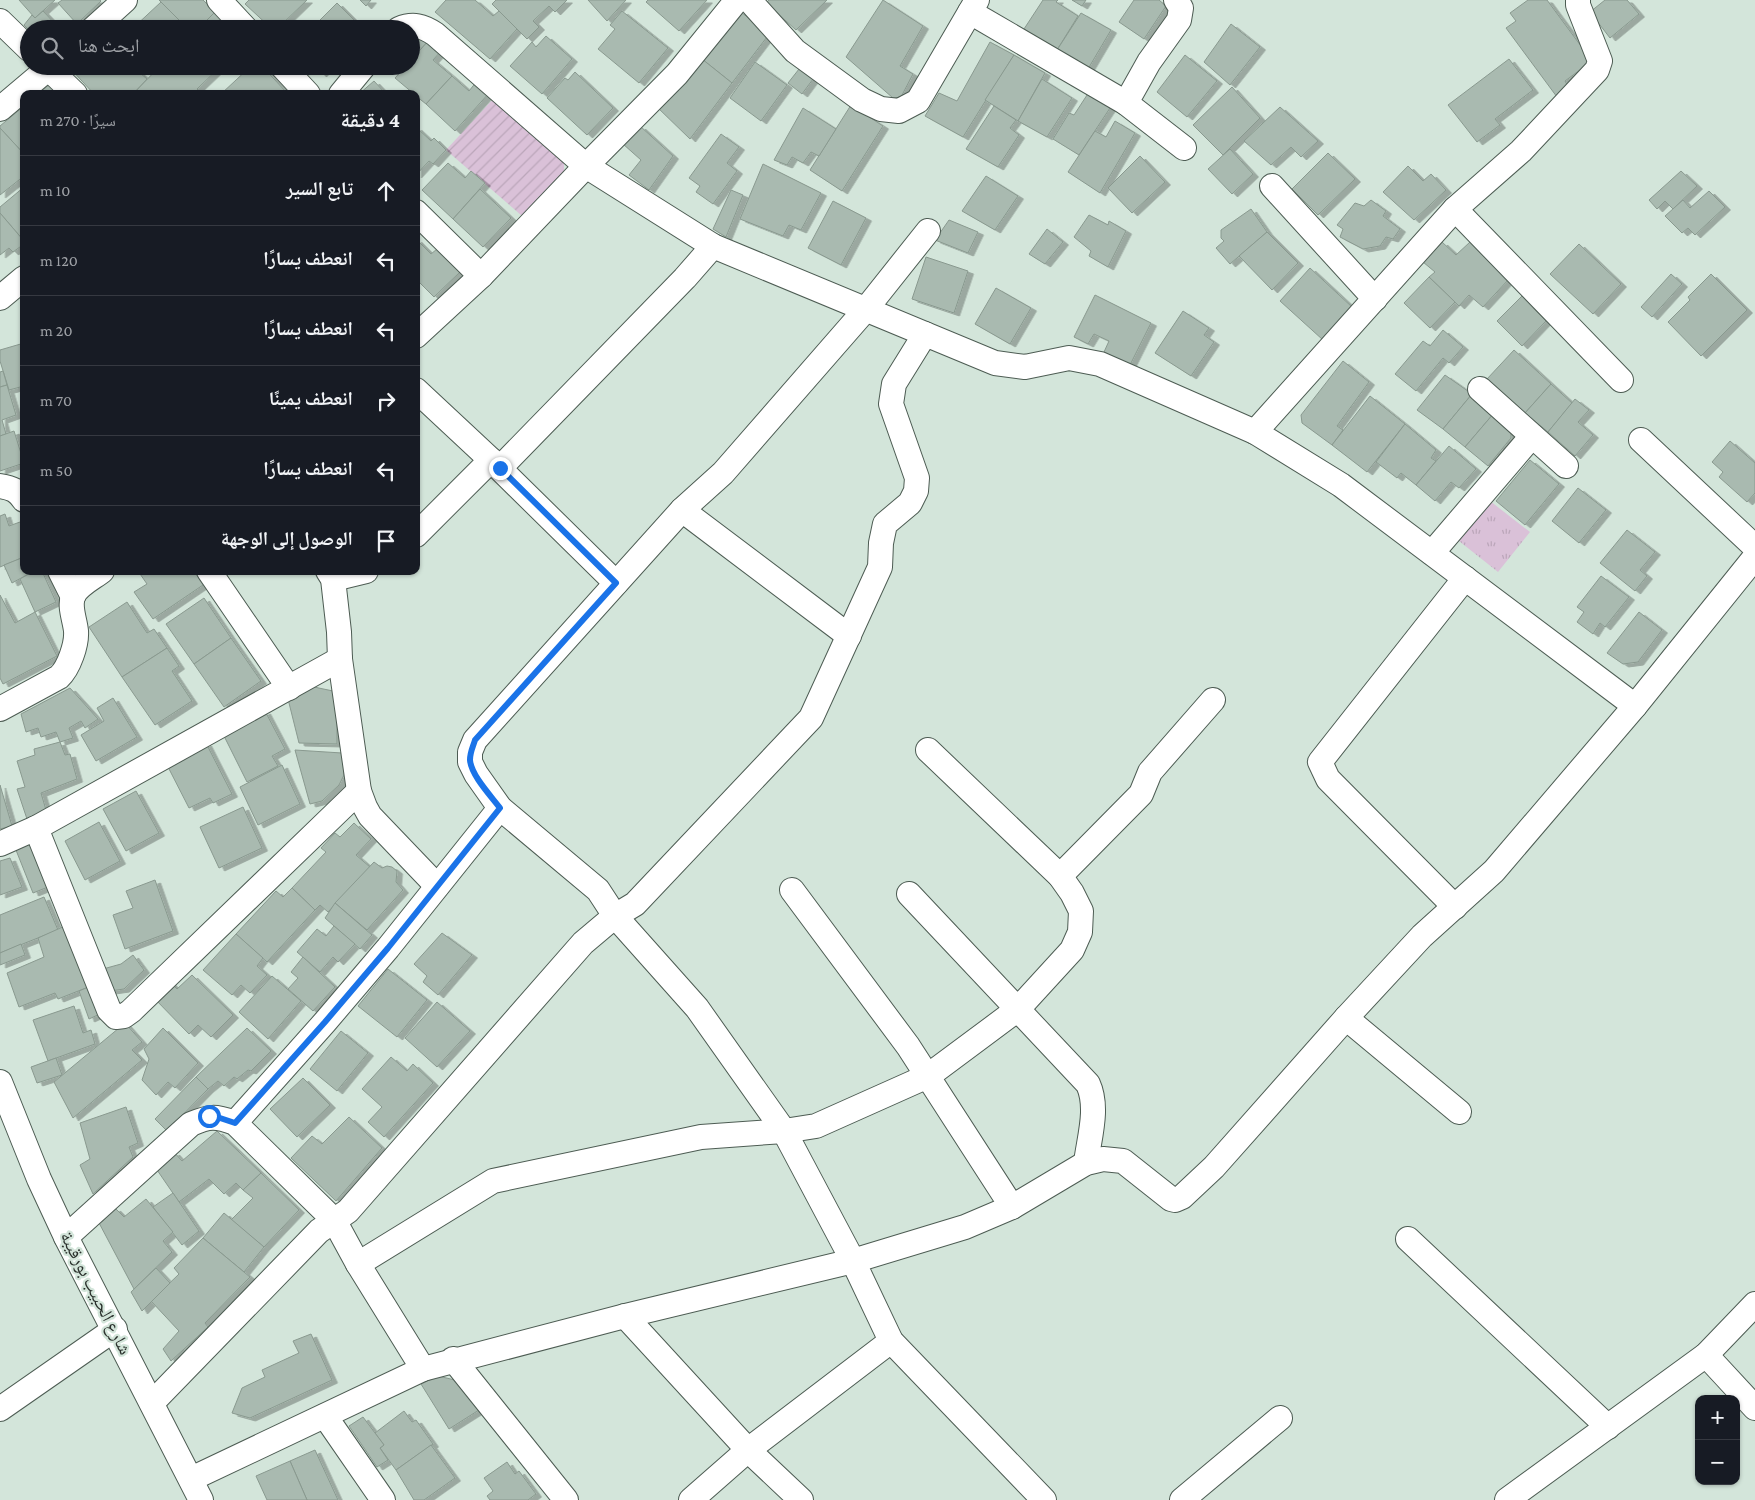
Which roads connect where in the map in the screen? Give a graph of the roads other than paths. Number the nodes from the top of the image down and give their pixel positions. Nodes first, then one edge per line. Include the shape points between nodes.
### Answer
1 (125, 0) edge
2 (219, 0) edge
3 (737, 0) edge
4 (749, 0) edge
5 (1176, 0) edge
6 (1578, 0) edge
7 (974, 6) edge
8 (103, 20) edge
9 (238, 20) edge
10 (0, 21) edge
11 (420, 26) edge
12 (20, 40) edge
13 (39, 75) edge
14 (57, 75) edge
15 (290, 75) edge
16 (357, 75) edge
17 (22, 90) edge
18 (71, 90) edge
19 (304, 90) edge
20 (344, 90) edge
21 (20, 91) edge
22 (1126, 103) junction
23 (0, 108) edge
24 (1184, 148) dead end
25 (586, 166) junction
26 (1272, 186) dead end
27 (1455, 209) junction
28 (420, 216) edge
29 (928, 231) dead end
30 (713, 246) junction
31 (481, 276) junction
32 (20, 281) edge
33 (0, 298) edge
34 (1375, 298) junction
35 (866, 309) junction
36 (420, 332) edge
37 (925, 334) junction
38 (1621, 380) dead end
39 (1480, 389) dead end
40 (420, 394) edge
41 (1255, 432) junction
42 (1532, 436) junction
43 (1641, 440) dead end
44 (496, 464) junction
45 (1566, 466) dead end
46 (0, 486) edge
47 (20, 494) edge
48 (682, 510) junction
49 (420, 532) edge
50 (1755, 547) edge
51 (1432, 553) junction
52 (1755, 557) edge
53 (62, 575) edge
54 (97, 575) edge
55 (212, 575) edge
56 (330, 575) edge
57 (1464, 578) junction
58 (616, 583) junction
59 (73, 598) junction
60 (849, 636) junction
61 (340, 659) junction
62 (288, 688) junction
63 (1212, 700) dead end
64 (1635, 706) junction
65 (0, 709) edge
66 (928, 750) dead end
67 (359, 791) junction
68 (500, 808) junction
69 (36, 828) junction
70 (0, 844) edge
71 (1060, 876) junction
72 (437, 886) junction
73 (792, 890) dead end
74 (909, 894) dead end
75 (1455, 907) junction
76 (615, 916) junction
77 (1018, 1009) junction
78 (1346, 1018) junction
79 (928, 1076) junction
80 (0, 1082) edge
81 (5, 1112) edge
82 (1459, 1112) dead end
83 (235, 1123) junction
84 (784, 1131) junction
85 (1086, 1163) junction
86 (1012, 1207) junction
87 (334, 1220) junction
88 (66, 1237) junction
89 (1408, 1238) dead end
90 (854, 1261) junction
91 (358, 1264) junction
92 (1755, 1304) edge
93 (625, 1316) junction
94 (114, 1329) junction
95 (891, 1341) junction
96 (1706, 1355) junction
97 (453, 1359) junction
98 (423, 1368) junction
99 (152, 1402) junction
100 (1755, 1408) edge
101 (0, 1409) edge
102 (324, 1416) junction
103 (1280, 1418) dead end
104 (1608, 1427) junction
105 (748, 1450) junction
106 (191, 1479) junction
107 (201, 1500) edge
108 (383, 1500) edge
109 (566, 1500) edge
110 (691, 1500) edge
111 (801, 1500) edge
112 (1044, 1500) edge
113 (1182, 1500) edge
114 (1506, 1500) edge

1 - 8 street
2 - 9 street
3 - 25 street via 677,74
4 - 7 street via 796,51 862,100 881,109 899,111 918,101
5 - 22 street via 1181,8 1180,20 1149,62
6 - 27 street via 1600,60 1597,70 1521,151
7 - 22 street
10 - 12 street
11 - 25 street via 435,34
13 - 17 street
14 - 18 street
15 - 19 street
16 - 20 street
21 - 23 street
22 - 24 street
25 - 30 street
25 - 31 street
26 - 34 street
27 - 34 street
27 - 38 street
28 - 31 street
29 - 35 street
30 - 35 street
30 - 44 street via 685,278
31 - 36 street
32 - 33 street
34 - 41 street
35 - 37 street
35 - 48 street via 723,473
37 - 41 street via 996,363 1025,366 1069,358 1100,364
37 - 60 street via 894,384 891,404 917,478 916,491 910,503 885,524 880,567
39 - 42 street
40 - 44 street
41 - 51 street via 1341,485
42 - 45 street
42 - 51 street
43 - 50 street
44 - 49 street
44 - 58 street
46 - 47 street
48 - 58 street
48 - 60 street
51 - 57 street
52 - 64 street
53 - 59 street
54 - 59 street via 78,589
55 - 62 street
56 - 61 street
57 - 64 street
57 - 75 street via 1320,762 1328,779
58 - 68 street via 475,740 470,762
59 - 65 street via 76,634 66,671
60 - 76 street via 811,718 635,904
61 - 62 street
61 - 67 street
62 - 69 street
63 - 71 street via 1150,772 1141,794
64 - 75 street via 1494,871
66 - 71 street
67 - 69 street via 131,1011 116,1017 104,1000
67 - 72 street via 370,816
68 - 72 street
68 - 76 street via 598,890
69 - 70 street
71 - 77 street via 1081,911 1080,932 1072,950
72 - 83 street via 325,1022
73 - 79 street
74 - 77 street
75 - 78 street via 1422,936
76 - 84 street via 696,1008
76 - 87 street via 583,943 348,1211
77 - 79 street
77 - 85 street via 1088,1084 1094,1106
78 - 82 street
78 - 85 street via 1214,1167 1182,1197 1170,1198 1123,1161 1104,1159
79 - 84 street via 816,1126
79 - 86 street
80 - 81 street, شارع الحبيب بورقيبة
81 - 88 street, شارع الحبيب بورقيبة
83 - 87 street
83 - 88 street via 209,1116 191,1124
84 - 90 street
84 - 91 street via 700,1137 493,1181
85 - 86 street
86 - 90 street via 965,1227
87 - 91 street
87 - 99 street via 319,1231
88 - 94 street, شارع الحبيب بورقيبة
89 - 104 street
90 - 93 street
90 - 95 street
91 - 98 street
92 - 96 street
93 - 97 street
93 - 105 street
94 - 99 street, شارع الحبيب بورقيبة
94 - 101 street
95 - 105 street
95 - 112 street
96 - 100 street
96 - 104 street
97 - 98 street
97 - 109 street
98 - 102 street
99 - 106 street, شارع الحبيب بورقيبة
102 - 106 street
102 - 108 street
103 - 113 street
104 - 114 street
105 - 110 street
105 - 111 street
106 - 107 street, شارع الحبيب بورقيبة

